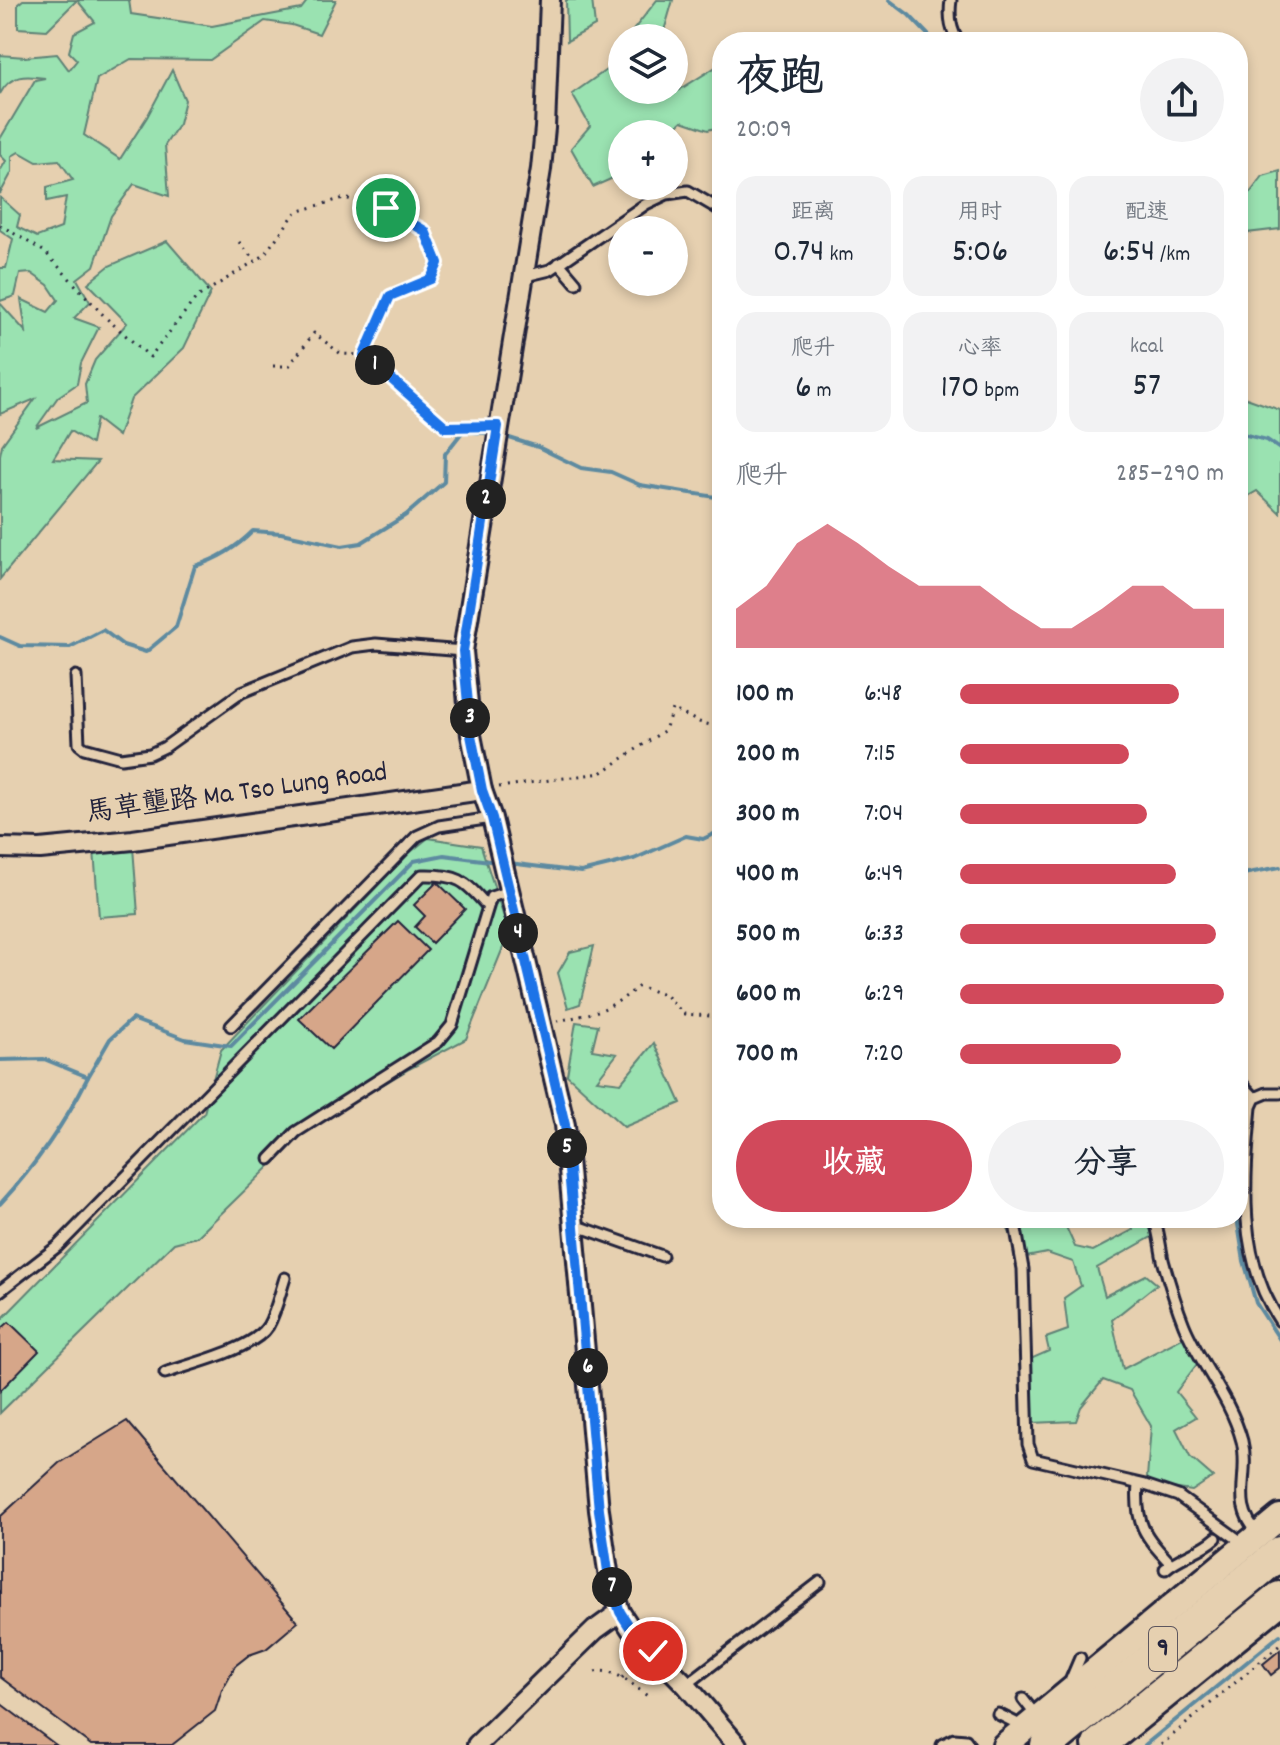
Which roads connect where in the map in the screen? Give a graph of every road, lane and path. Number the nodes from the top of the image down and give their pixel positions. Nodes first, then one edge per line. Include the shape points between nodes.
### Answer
1 (550, 0) edge
2 (951, 0) edge
3 (954, 32) edge
4 (712, 205) edge
5 (0, 225) edge
6 (239, 242) dead end
7 (255, 261) junction
8 (559, 263) junction
9 (522, 277) junction
10 (576, 283) dead end
11 (364, 355) junction
12 (273, 366) dead end
13 (498, 426) junction
14 (463, 651) junction
15 (76, 676) dead end
16 (712, 725) edge
17 (482, 790) junction
18 (492, 818) junction
19 (0, 848) edge
20 (509, 891) junction
21 (487, 906) junction
22 (712, 1016) edge
23 (540, 1024) junction
24 (231, 1026) dead end
25 (1248, 1091) edge
26 (1280, 1093) edge
27 (1255, 1098) junction
28 (1248, 1140) edge
29 (270, 1159) dead end
30 (575, 1225) junction
31 (1016, 1228) edge
32 (1156, 1228) edge
33 (1247, 1228) edge
34 (662, 1256) dead end
35 (285, 1278) dead end
36 (0, 1291) edge
37 (1280, 1321) edge
38 (165, 1373) dead end
39 (1138, 1484) junction
40 (1280, 1517) edge
41 (1216, 1538) dead end
42 (1262, 1544) edge
43 (820, 1582) dead end
44 (1280, 1598) edge
45 (620, 1612) junction
46 (1280, 1645) edge
47 (1080, 1658) dead end
48 (640, 1660) dead end
49 (595, 1672) dead end
50 (622, 1678) junction
51 (686, 1685) junction
52 (1076, 1686) junction
53 (650, 1698) dead end
54 (998, 1714) dead end
55 (1027, 1728) edge
56 (477, 1745) edge
57 (737, 1745) edge
58 (942, 1745) edge
59 (969, 1745) edge
60 (1099, 1745) edge
61 (1161, 1745) edge

1 - 9 street via 545,128
2 - 3 lane
4 - 8 lane via 688,191 667,194
5 - 7 path via 45,252 150,357 196,298
6 - 7 path
7 - 11 path via 296,212 344,198 386,208 425,231 438,263 431,279 390,296
8 - 9 lane
8 - 10 lane
9 - 13 street
11 - 12 path via 341,354 314,333 289,366
11 - 13 path via 446,427
13 - 14 street
14 - 15 lane via 376,644 340,651 242,692 165,747 136,758 79,744
14 - 17 street
16 - 17 path via 672,709 665,730 601,773
17 - 18 street
17 - 19 street, 馬草壟路 Ma Tso Lung Road via 133,840
18 - 20 street
18 - 24 lane via 439,826 417,836
20 - 21 lane via 491,897
20 - 23 street
21 - 29 lane via 452,1025 438,1042 296,1132
21 - 36 lane via 466,881 422,875 58,1246
22 - 23 path via 684,1014 666,996 639,986 599,1013
23 - 30 street via 565,1125
25 - 27 lane
26 - 27 lane
27 - 28 lane
30 - 34 lane
30 - 45 street via 599,1510
31 - 39 lane via 1023,1269 1031,1457
32 - 42 lane via 1182,1320 1237,1425 1244,1454 1243,1507
33 - 37 lane via 1259,1285
35 - 38 lane via 260,1336
39 - 41 lane via 1139,1520 1168,1567
39 - 42 lane via 1178,1496
40 - 42 main road
42 - 52 main road
42 - 55 highway, 9
43 - 51 lane
44 - 60 highway, 9
45 - 51 street
45 - 56 street
46 - 61 path
47 - 52 lane via 1071,1679
48 - 50 path
49 - 50 path
50 - 53 path
51 - 57 street
52 - 55 main road
54 - 55 lane
58 - 59 lane via 954,1739

